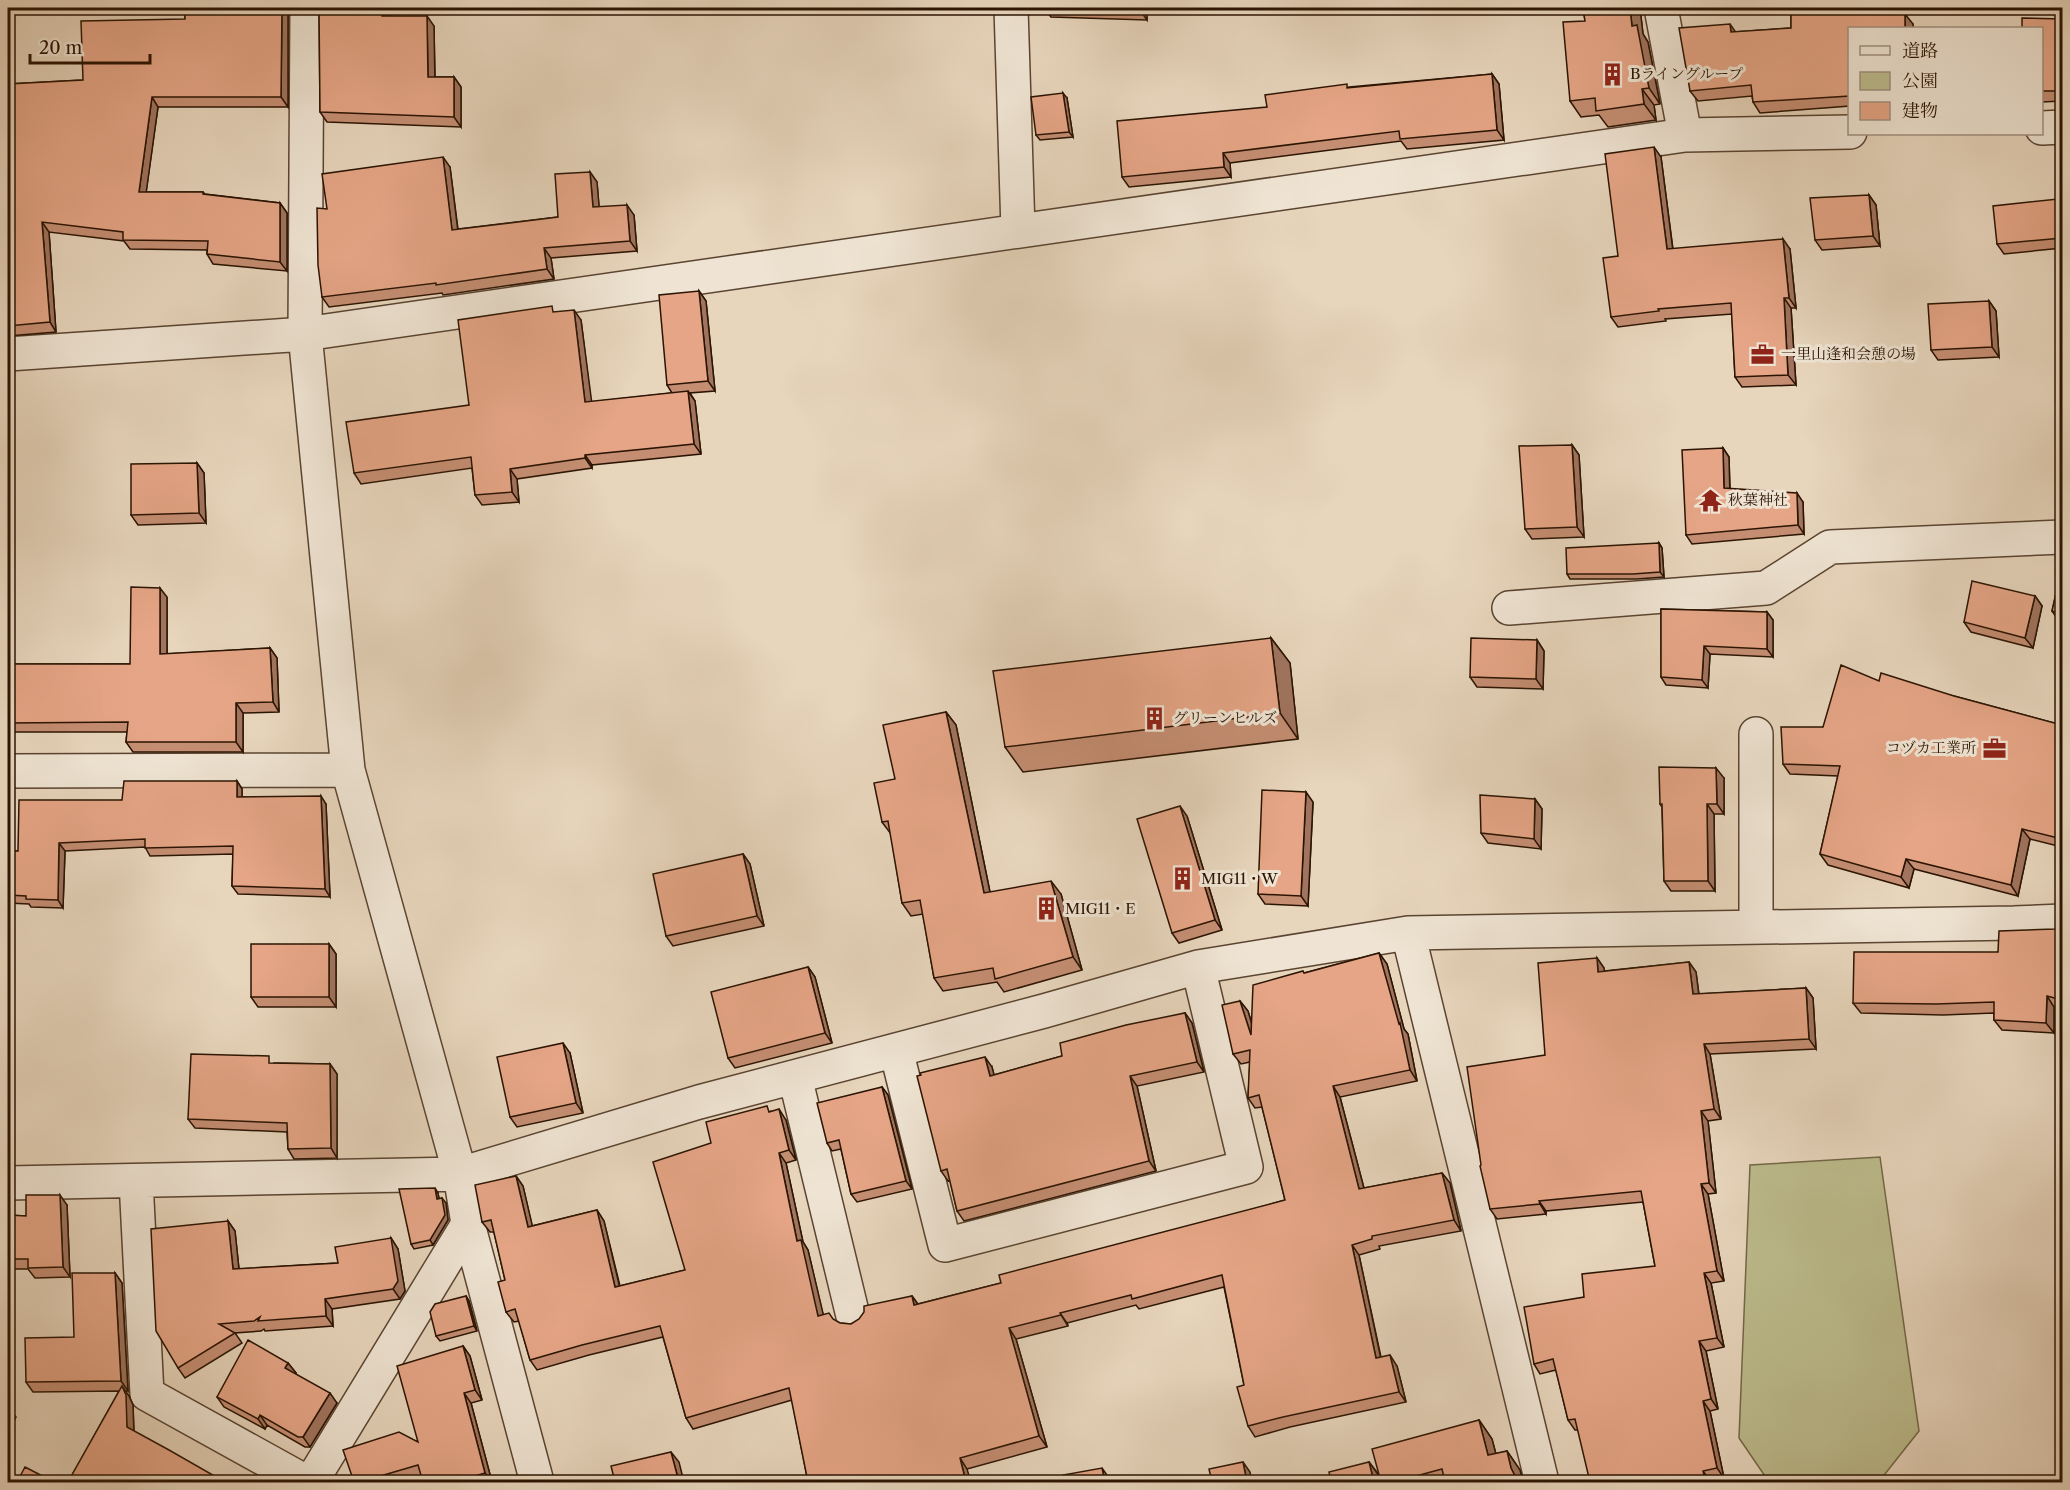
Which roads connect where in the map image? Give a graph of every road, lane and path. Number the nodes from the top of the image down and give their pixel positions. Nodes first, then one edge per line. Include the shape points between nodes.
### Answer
1 (307, 8) edge
2 (1011, 8) edge
3 (1661, 8) edge
4 (2062, 127) edge
5 (2043, 128) edge
6 (1848, 132) edge
7 (1685, 135) junction
8 (1018, 230) junction
9 (305, 334) junction
10 (8, 354) edge
11 (2062, 537) edge
12 (1509, 608) dead end
13 (1756, 734) dead end
14 (348, 770) junction
15 (8, 771) edge
16 (2062, 921) edge
17 (1756, 927) junction
18 (1408, 933) junction
19 (1198, 967) junction
20 (896, 1050) junction
21 (795, 1077) junction
22 (460, 1174) junction
23 (136, 1181) junction
24 (8, 1183) edge
25 (468, 1224) junction
26 (853, 1316) dead end
27 (306, 1482) edge
28 (311, 1482) edge
29 (537, 1482) edge
30 (1542, 1482) edge

1 - 9 street
2 - 8 street
3 - 7 street
4 - 5 street
6 - 7 street
7 - 8 street
8 - 9 street
9 - 10 street
9 - 14 street
11 - 12 street via 1830,547 1766,588
13 - 17 street
14 - 15 street
14 - 22 street
16 - 17 street
17 - 18 street
18 - 19 street
18 - 30 street
19 - 20 street
19 - 20 street via 1246,1167 945,1245
20 - 21 street
21 - 22 street
21 - 26 street
22 - 23 street
22 - 25 street
23 - 24 street
23 - 27 street via 147,1394
25 - 28 street
25 - 29 street

